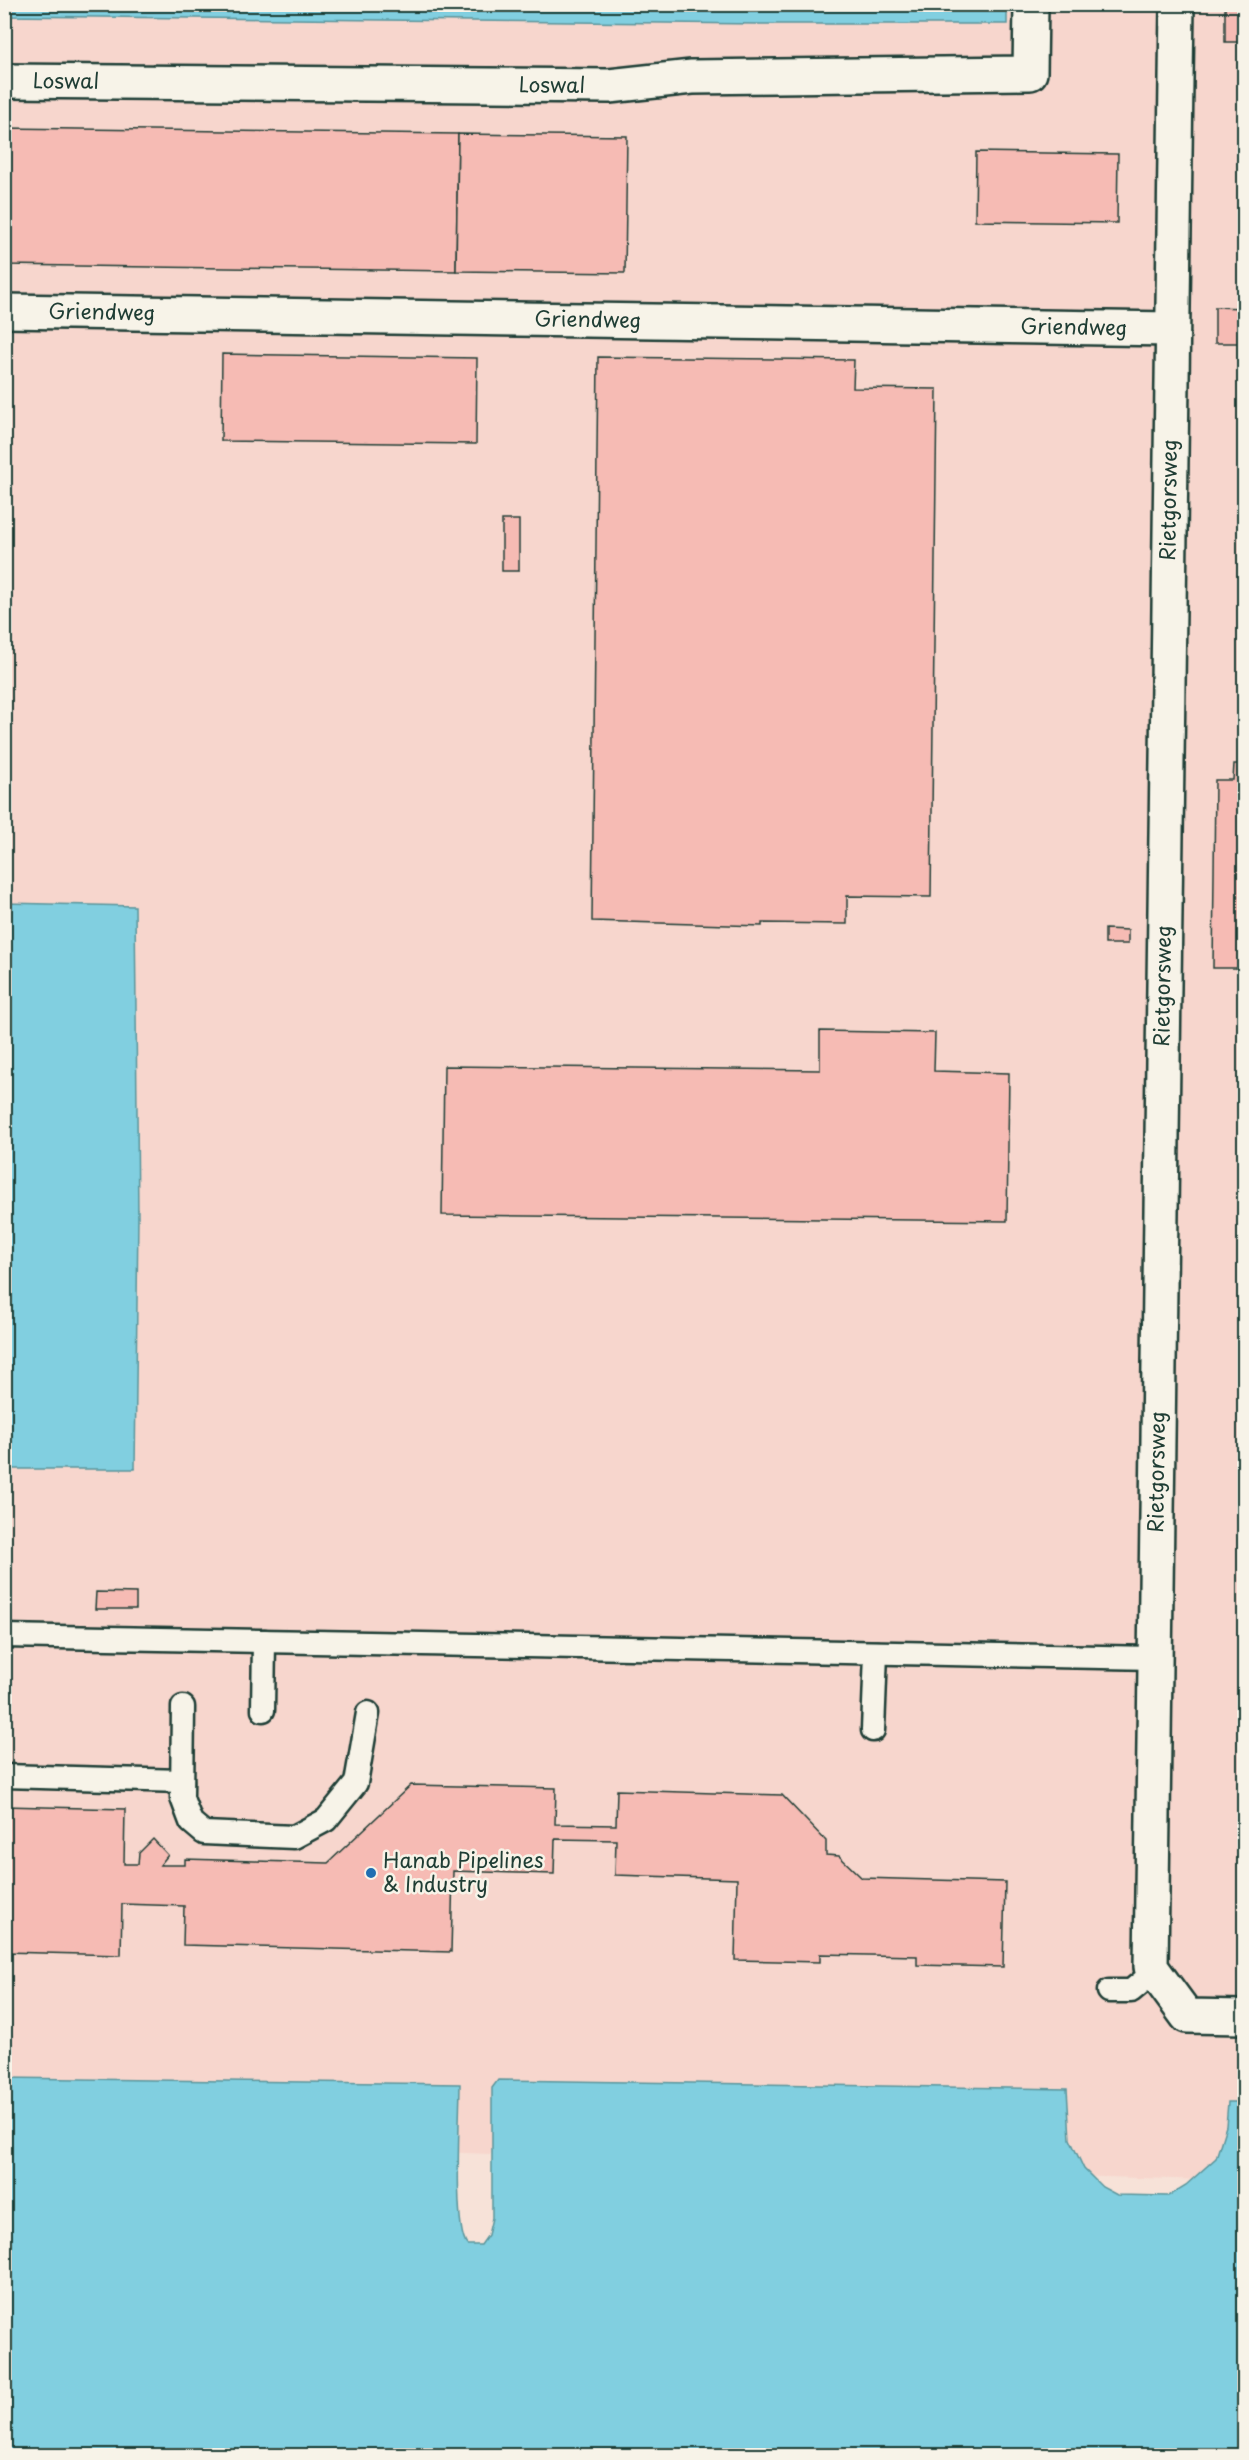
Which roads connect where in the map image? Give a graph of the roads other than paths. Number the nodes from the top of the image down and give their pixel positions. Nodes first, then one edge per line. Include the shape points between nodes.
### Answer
1 (1031, 4) edge
2 (1178, 4) edge
3 (4, 81) edge
4 (4, 311) edge
5 (1172, 328) junction
6 (4, 1636) edge
7 (264, 1641) junction
8 (876, 1653) junction
9 (1155, 1658) junction
10 (183, 1707) dead end
11 (263, 1710) dead end
12 (368, 1713) dead end
13 (873, 1730) dead end
14 (4, 1776) edge
15 (182, 1781) junction
16 (1153, 1970) junction
17 (1108, 1991) dead end
18 (1245, 2017) edge

1 - 3 street, Loswal via 1030,74 692,77 609,86
2 - 5 street, Rietgorsweg
4 - 5 street, Griendweg
5 - 9 street, Rietgorsweg
6 - 7 lane
7 - 8 lane
7 - 11 lane
8 - 9 lane
8 - 13 lane
9 - 16 street, Rietgorsweg
10 - 15 lane
12 - 15 lane via 356,1783 326,1820 294,1837 204,1833 191,1822 182,1798
14 - 15 lane
16 - 17 lane via 1131,1992
16 - 18 street via 1187,2016

